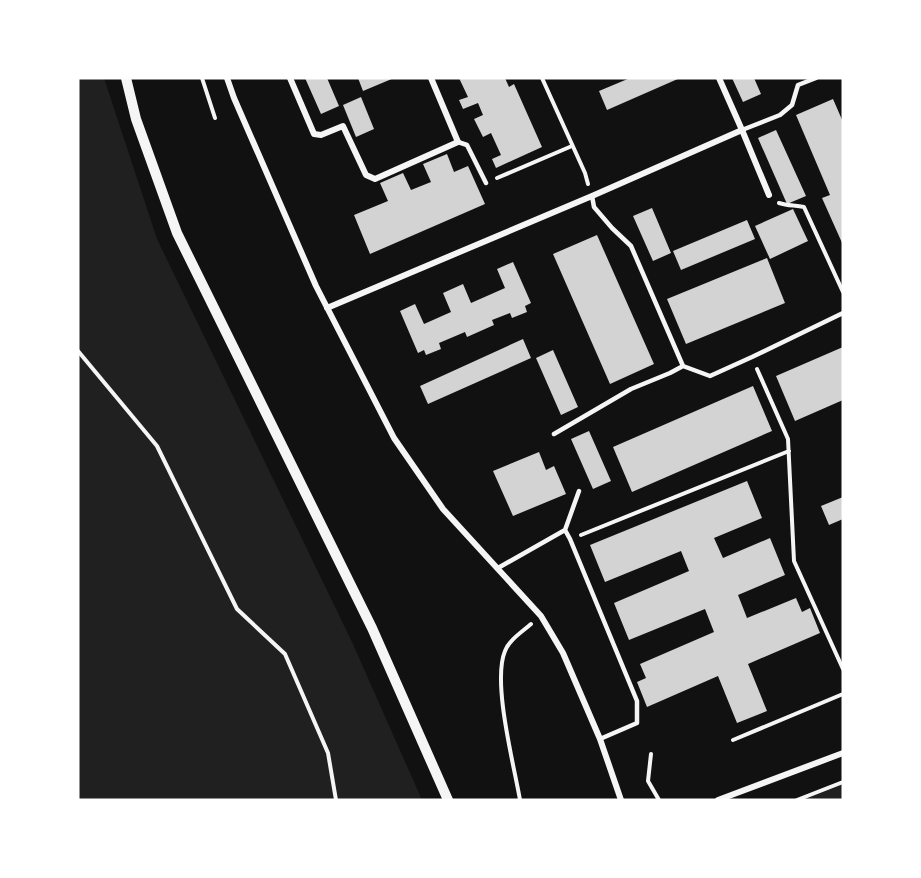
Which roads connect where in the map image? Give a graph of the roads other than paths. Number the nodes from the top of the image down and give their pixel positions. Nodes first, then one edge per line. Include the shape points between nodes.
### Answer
1 (126, 78) edge
2 (227, 78) edge
3 (290, 78) edge
4 (431, 78) edge
5 (719, 78) edge
6 (816, 78) edge
7 (742, 130) junction
8 (458, 142) junction
9 (486, 183) road end
10 (769, 195) road end
11 (592, 196) junction
12 (327, 309) junction
13 (843, 313) edge
14 (683, 366) junction
15 (554, 434) dead end
16 (579, 491) dead end
17 (565, 530) junction
18 (498, 568) junction
19 (600, 739) junction
20 (843, 753) edge
21 (448, 800) edge
22 (621, 800) edge
23 (718, 800) edge

1 - 21 street via 136,119 177,233 372,628
2 - 12 street
3 - 8 street via 314,134 343,126 369,177 375,179
4 - 8 street
5 - 7 street
6 - 7 lane via 798,86 792,105 780,115
7 - 10 street
7 - 11 street
8 - 9 lane via 467,145
11 - 12 street
11 - 14 lane via 594,207 631,246
12 - 18 street via 394,438 443,508
13 - 14 lane via 710,376
14 - 15 lane via 631,389
16 - 17 lane
17 - 18 lane
17 - 19 lane via 637,701 637,723
18 - 19 street via 541,616 563,652
19 - 22 street
20 - 23 street

